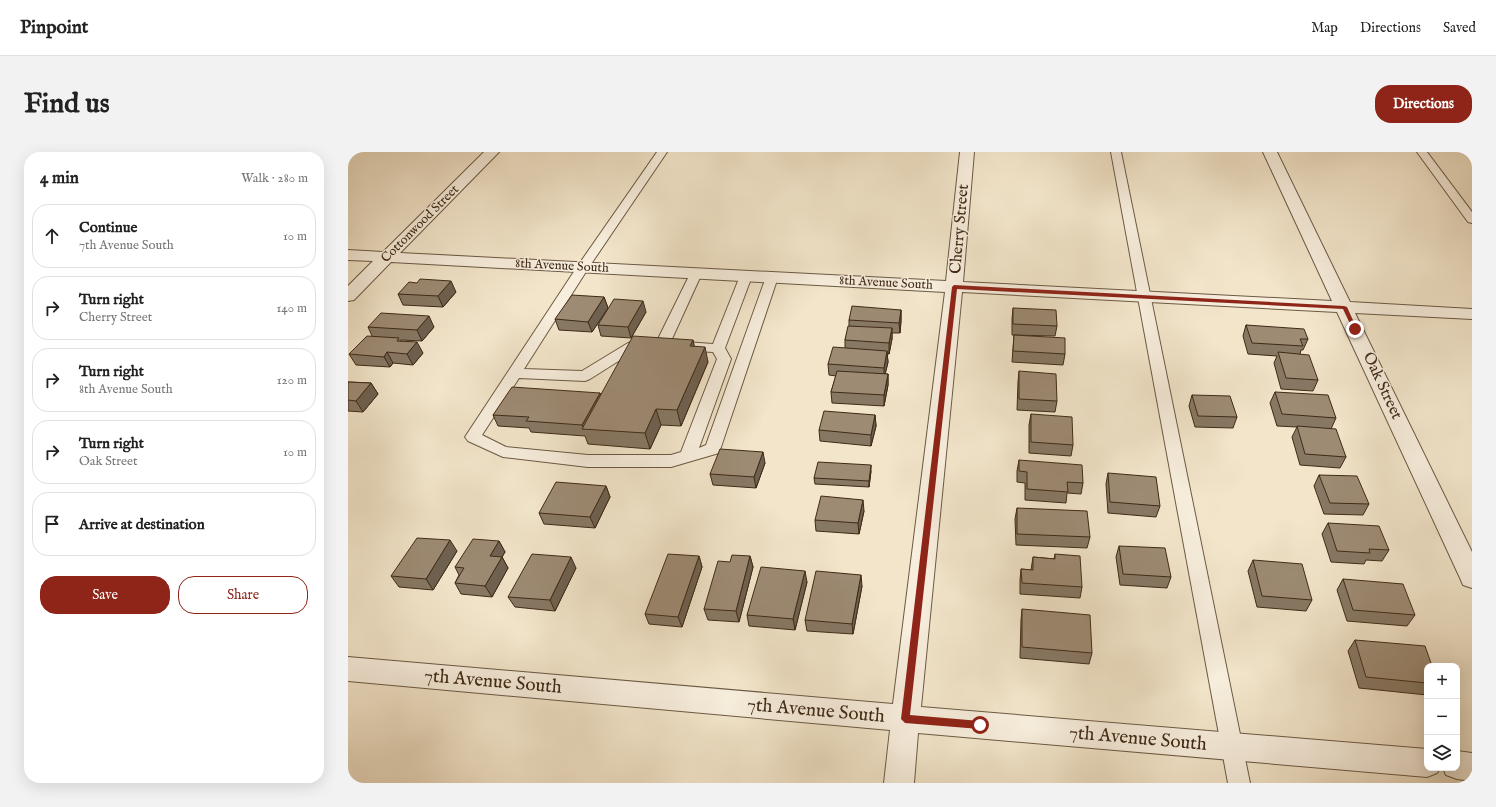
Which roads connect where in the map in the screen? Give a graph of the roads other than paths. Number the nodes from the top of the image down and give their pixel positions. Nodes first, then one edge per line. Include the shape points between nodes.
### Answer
1 (492, 152) edge
2 (662, 152) edge
3 (967, 152) edge
4 (1116, 152) edge
5 (1270, 152) edge
6 (1422, 152) edge
7 (1472, 220) edge
8 (348, 255) edge
9 (387, 257) junction
10 (583, 267) junction
11 (696, 273) junction
12 (746, 276) junction
13 (772, 277) junction
14 (954, 287) junction
15 (348, 296) edge
16 (1146, 297) junction
17 (1344, 307) junction
18 (1472, 314) edge
19 (662, 345) junction
20 (718, 348) junction
21 (514, 373) junction
22 (688, 456) junction
23 (1472, 578) edge
24 (348, 669) edge
25 (905, 719) junction
26 (1232, 747) junction
27 (1424, 763) edge
28 (1460, 766) edge
29 (1472, 767) edge
30 (899, 783) edge
31 (1239, 783) edge

1 - 9 street, Cottonwood Street
2 - 10 lane
3 - 14 street, Cherry Street
4 - 16 lane
5 - 17 street, Oak Street
6 - 7 lane
8 - 9 street, 8th Avenue South
9 - 10 street, 8th Avenue South
9 - 15 street, Cottonwood Street
10 - 11 street, 8th Avenue South
10 - 21 lane
11 - 12 street, 8th Avenue South
11 - 19 lane
12 - 13 street, 8th Avenue South
12 - 20 lane
13 - 14 street, 8th Avenue South
13 - 22 lane via 713,449
14 - 16 street, 8th Avenue South
14 - 25 street, Cherry Street
16 - 17 street, 8th Avenue South
16 - 26 lane
17 - 18 street, 8th Avenue South
17 - 23 street, Oak Street
19 - 20 lane
19 - 21 lane via 633,346 585,376
20 - 22 lane via 724,359
21 - 22 lane via 473,437 503,452 588,461 671,461
24 - 25 street, 7th Avenue South
25 - 26 street, 7th Avenue South
25 - 30 street, Cherry Street
26 - 27 street, 7th Avenue South
26 - 31 lane
28 - 29 street

